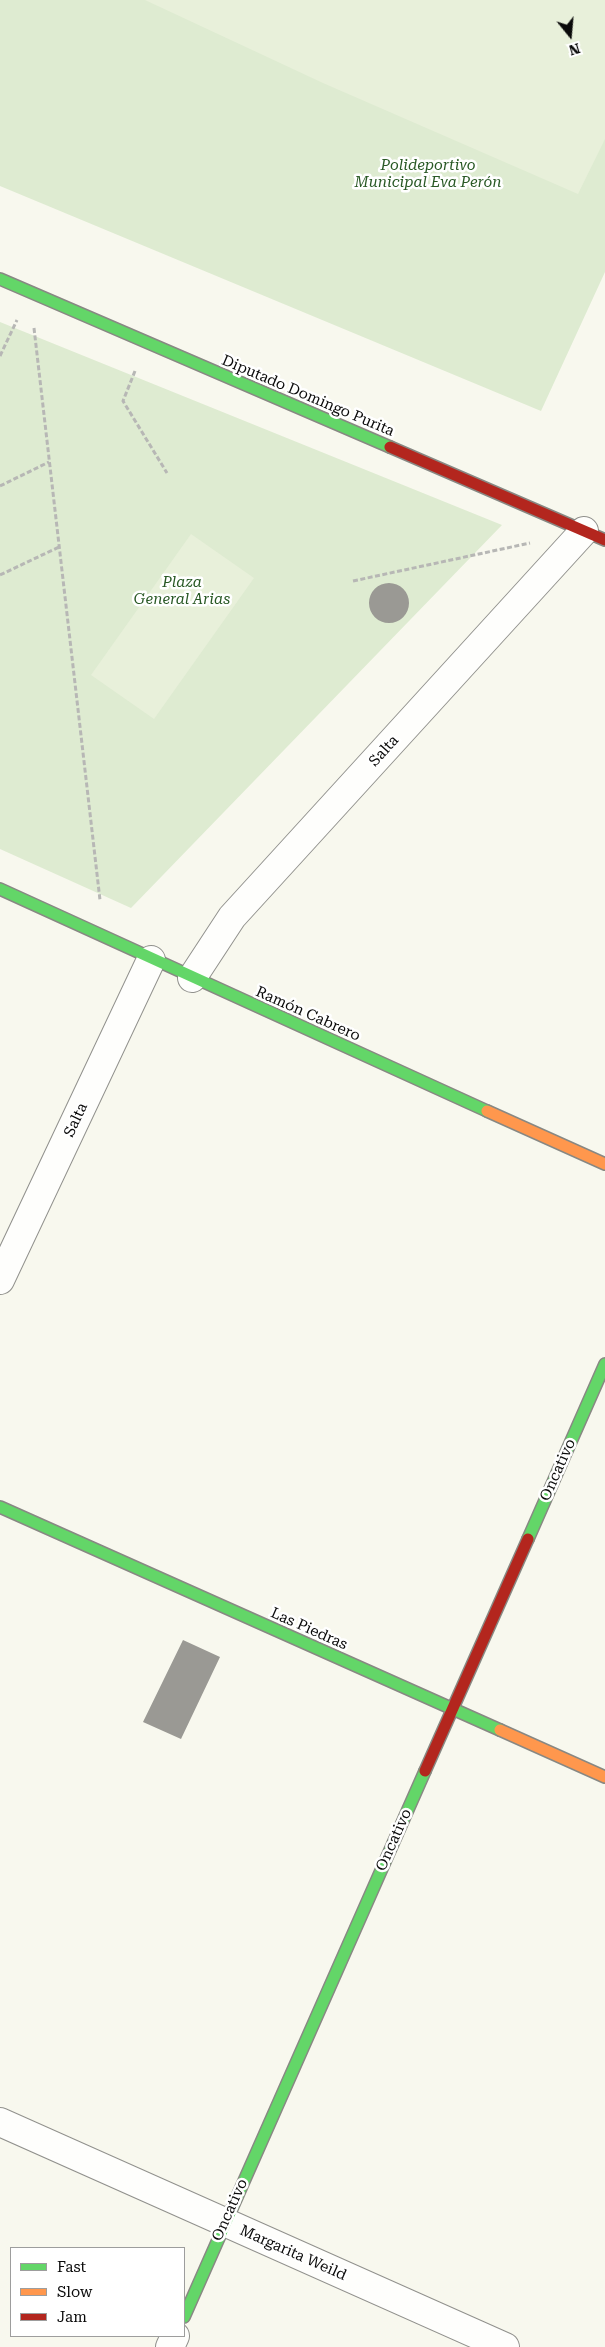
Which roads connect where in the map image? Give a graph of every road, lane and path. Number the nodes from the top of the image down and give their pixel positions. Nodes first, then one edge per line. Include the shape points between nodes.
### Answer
1 (0, 279) edge
2 (29, 292) junction
3 (146, 343) junction
4 (0, 356) edge
5 (49, 462) junction
6 (167, 473) dead end
7 (0, 486) edge
8 (595, 536) edge
9 (536, 541) dead end
10 (59, 546) junction
11 (0, 575) edge
12 (353, 581) dead end
13 (0, 890) edge
14 (105, 938) junction
15 (151, 960) junction
16 (192, 978) junction
17 (605, 1164) edge
18 (0, 1280) edge
19 (605, 1364) edge
20 (0, 1507) edge
21 (452, 1709) junction
22 (605, 1777) edge
23 (0, 2122) edge
24 (225, 2223) junction
25 (185, 2315) edge
26 (505, 2347) edge

1 - 2 street, Diputado Domingo Purita
2 - 3 street, Diputado Domingo Purita
2 - 4 path
2 - 5 path
3 - 6 path via 122,401
3 - 8 street, Diputado Domingo Purita
5 - 7 path
5 - 10 path
8 - 16 street, Salta via 232,917
9 - 12 path
10 - 11 path
10 - 14 path
13 - 14 street, Ramón Cabrero
14 - 15 street, Ramón Cabrero
15 - 16 street, Ramón Cabrero
15 - 18 street, Salta
16 - 17 street, Ramón Cabrero
19 - 21 street, Oncativo
20 - 21 street, Las Piedras
21 - 22 street, Las Piedras
21 - 24 street, Oncativo
23 - 24 street, Margarita Weild
24 - 25 street, Oncativo
24 - 26 street, Margarita Weild

